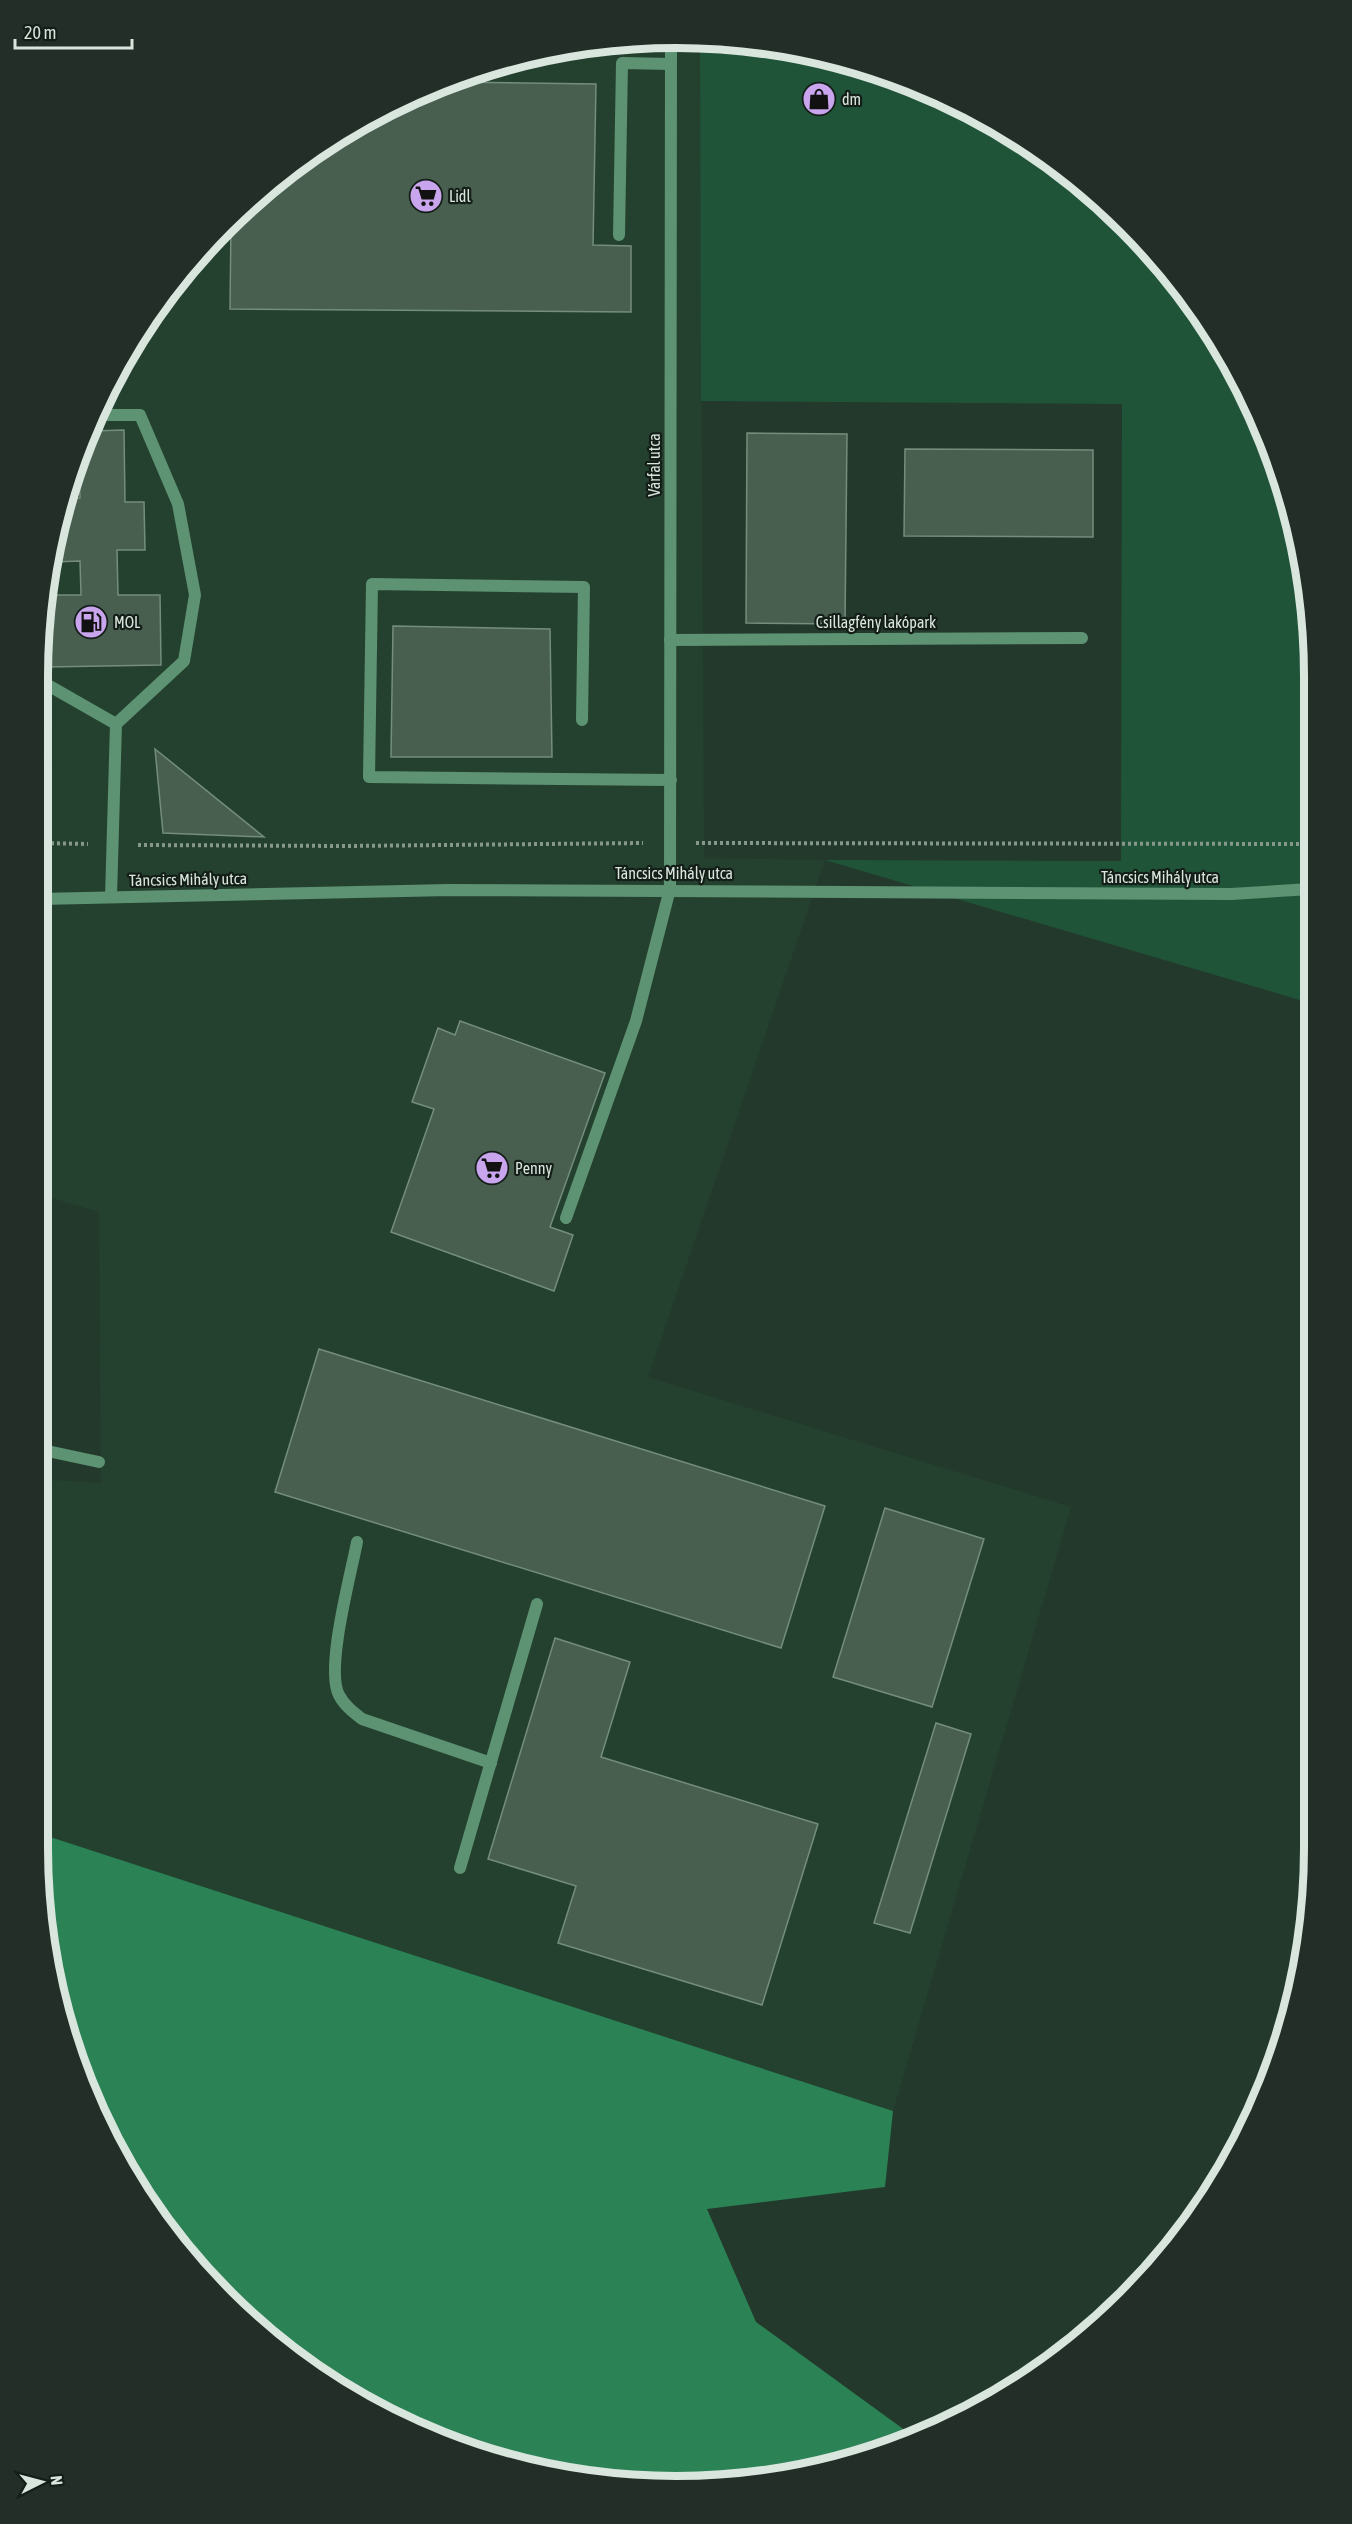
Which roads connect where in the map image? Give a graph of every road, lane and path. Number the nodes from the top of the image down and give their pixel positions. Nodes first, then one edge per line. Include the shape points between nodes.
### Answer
1 (671, 48) edge
2 (671, 64) junction
3 (619, 235) dead end
4 (105, 415) edge
5 (1082, 638) dead end
6 (670, 640) junction
7 (48, 685) edge
8 (582, 720) dead end
9 (116, 724) junction
10 (671, 780) junction
11 (670, 889) junction
12 (1304, 889) edge
13 (111, 897) junction
14 (48, 899) edge
15 (566, 1218) dead end
16 (48, 1451) edge
17 (99, 1462) dead end
18 (357, 1542) dead end
19 (537, 1604) dead end
20 (491, 1763) junction
21 (460, 1868) dead end

1 - 2 street, Várfal utca
2 - 3 street via 622,63
2 - 6 street, Várfal utca
4 - 9 street via 140,415 178,504 195,595 184,661
5 - 6 street, Csillagfény lakópark
6 - 10 street, Várfal utca
7 - 9 street
8 - 10 street via 584,586 372,585 369,777
9 - 13 street
10 - 11 street, Várfal utca
11 - 12 street, Táncsics Mihály utca via 1220,894
11 - 13 street, Táncsics Mihály utca
11 - 15 street, Várfal utca via 636,1021
13 - 14 street, Táncsics Mihály utca
16 - 17 street
18 - 20 street via 336,1647 334,1677 338,1694 362,1719
19 - 20 street
20 - 21 street

